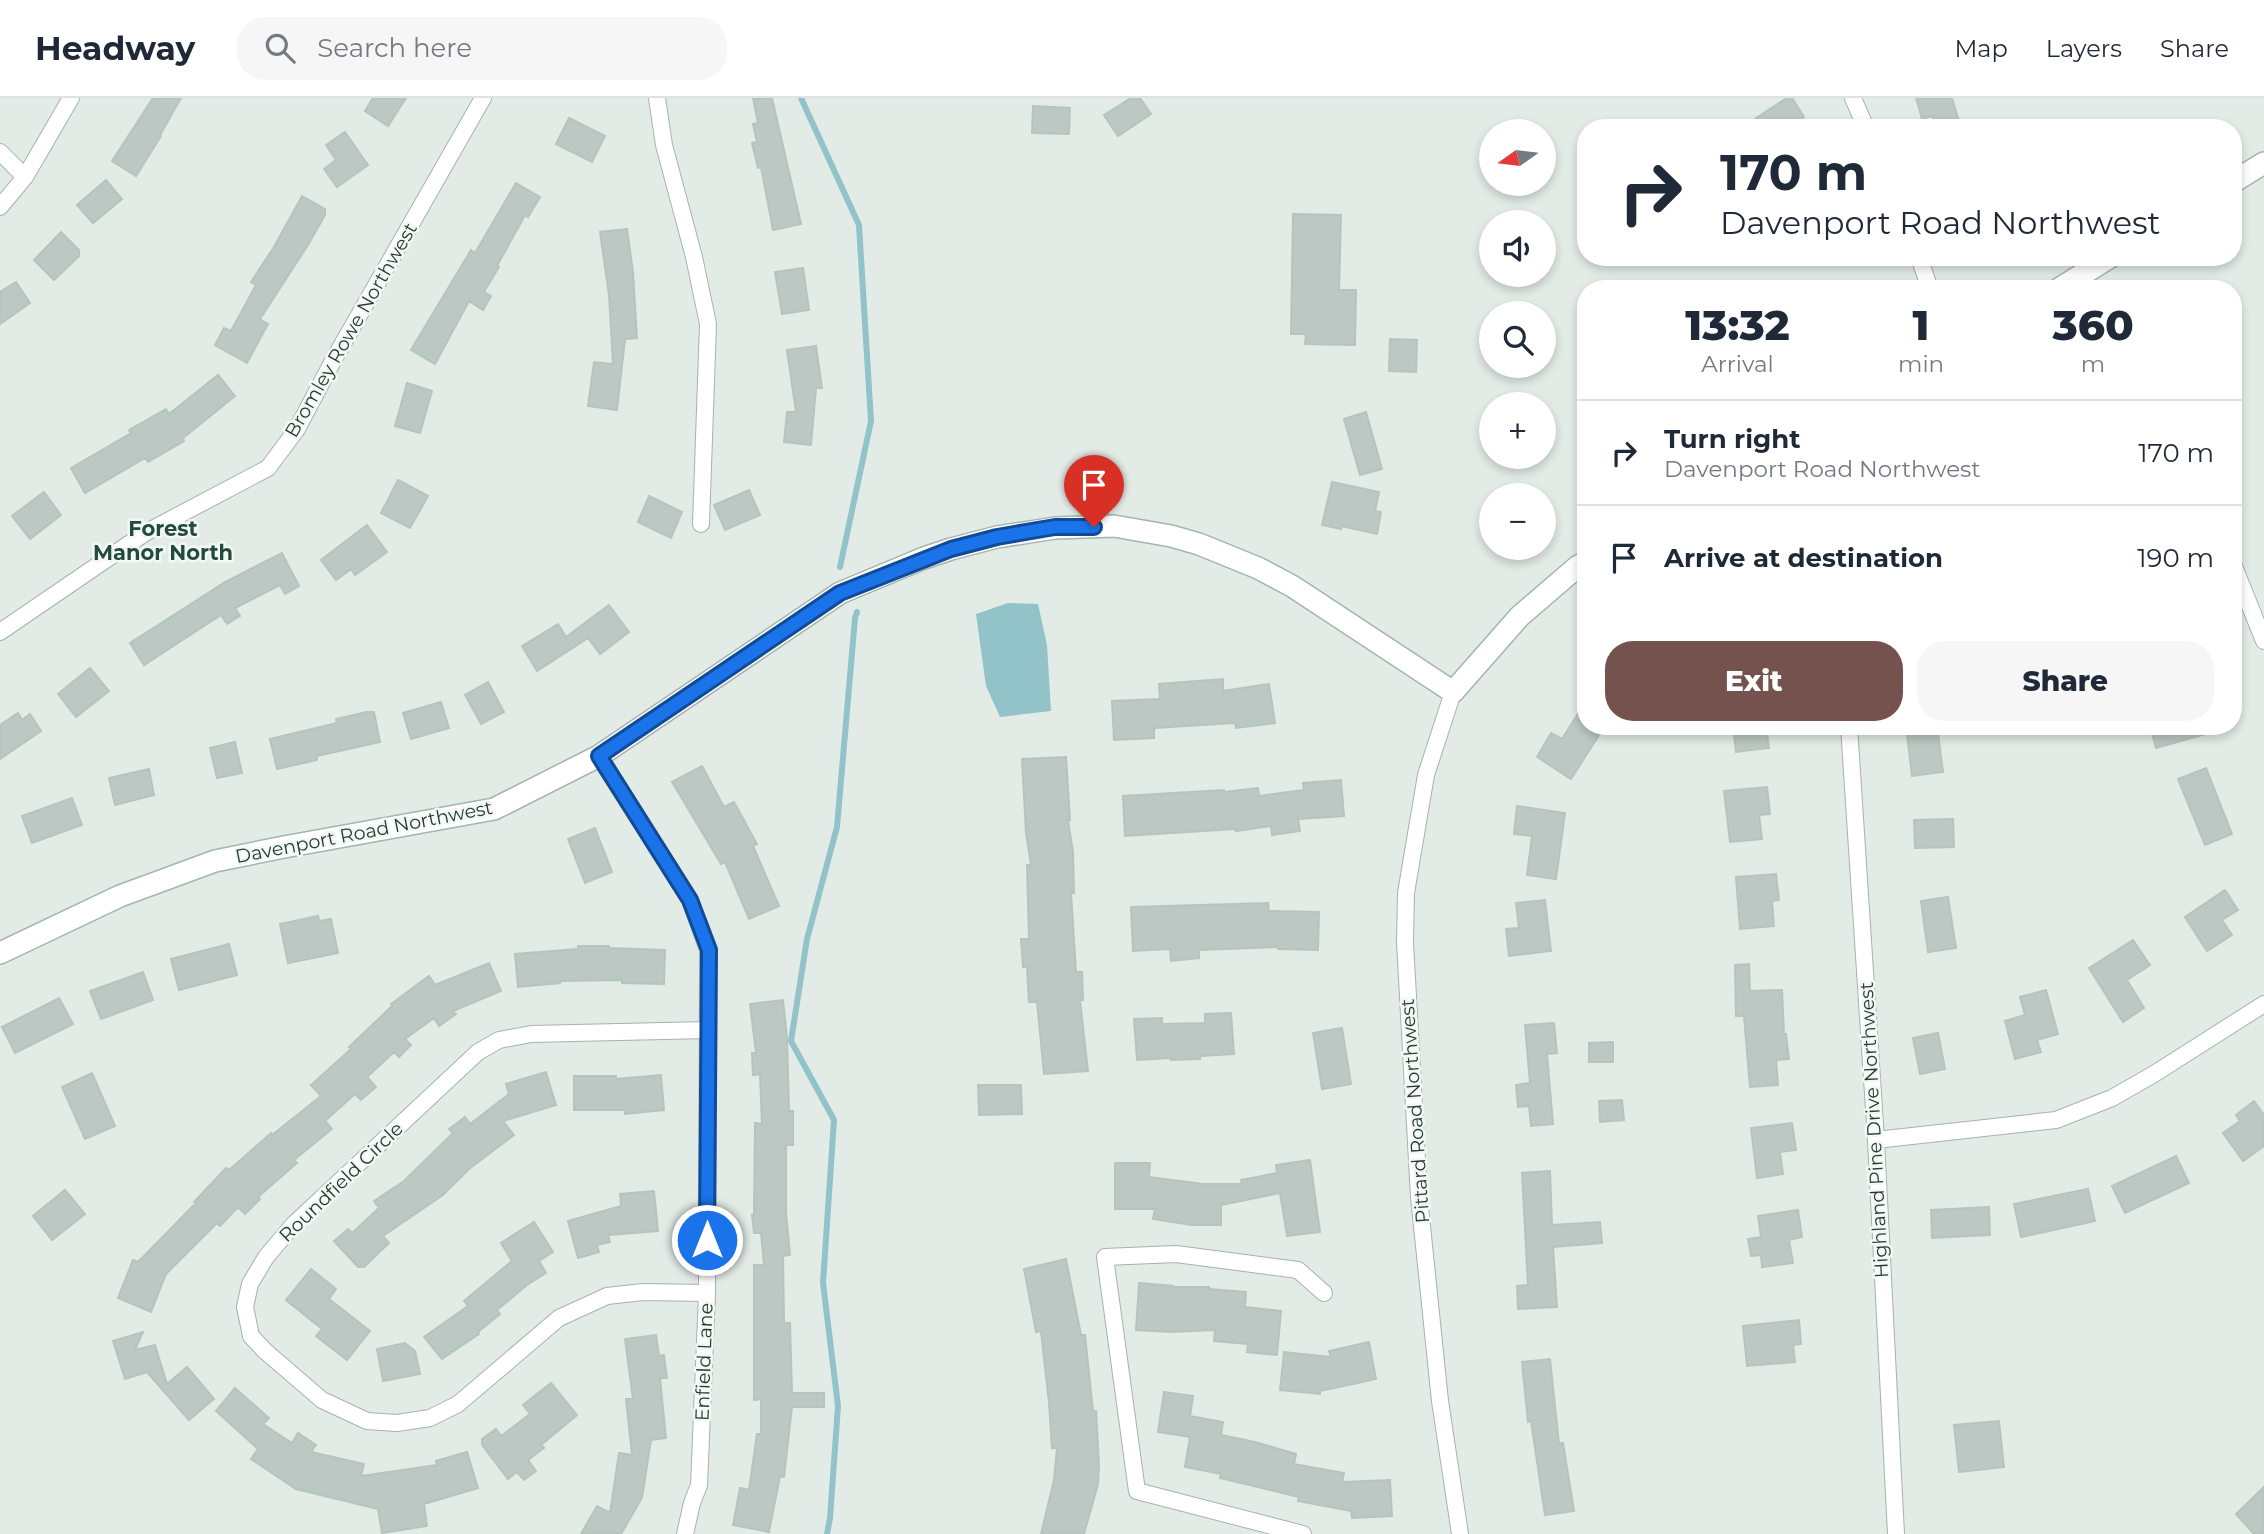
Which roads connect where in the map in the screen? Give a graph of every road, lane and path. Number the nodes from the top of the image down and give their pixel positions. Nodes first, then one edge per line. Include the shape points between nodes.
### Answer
1 (71, 98) edge
2 (483, 98) edge
3 (657, 98) edge
4 (1853, 98) edge
5 (1862, 119) edge
6 (0, 152) edge
7 (2264, 163) edge
8 (2242, 176) edge
9 (25, 177) junction
10 (0, 207) edge
11 (2098, 266) edge
12 (2079, 280) edge
13 (701, 524) dead end
14 (1577, 567) edge
15 (2242, 586) edge
16 (0, 632) edge
17 (2264, 641) edge
18 (1453, 692) junction
19 (1850, 735) edge
20 (599, 756) junction
21 (0, 953) edge
22 (2264, 1004) edge
23 (708, 1030) junction
24 (1876, 1140) junction
25 (707, 1293) junction
26 (1324, 1293) dead end
27 (685, 1534) edge
28 (1303, 1534) edge
29 (1460, 1534) edge
30 (1896, 1534) edge

1 - 9 street
2 - 16 street, Bromley Rowe Northwest via 297,429 268,468 145,533
3 - 13 street via 664,145 708,324
4 - 5 street
6 - 9 street
7 - 8 street
9 - 10 street
11 - 12 street
14 - 18 street via 1520,616
15 - 17 street
18 - 20 street, Davenport Road Northwest via 1292,586 1225,554 1142,530 1055,527 951,549 840,593
18 - 29 street, Pittard Road Northwest via 1426,775 1406,893 1405,942 1419,1197 1440,1401
19 - 24 street, Highland Pine Drive Northwest
20 - 21 street, Davenport Road Northwest via 494,809 215,861 120,896
20 - 23 street, Enfield Lane via 690,900 700,925 709,950
22 - 24 street via 2112,1098 2056,1120
23 - 25 street, Enfield Lane
23 - 25 street, Roundfield Circle via 531,1034 499,1040 478,1052 294,1224 266,1257 250,1284 244,1307 251,1336 323,1400 367,1421 397,1423 430,1418 458,1404 559,1318 607,1296
24 - 30 street, Highland Pine Drive Northwest
25 - 27 street, Enfield Lane via 699,1485
26 - 28 street via 1298,1270 1176,1254 1105,1257 1137,1491

